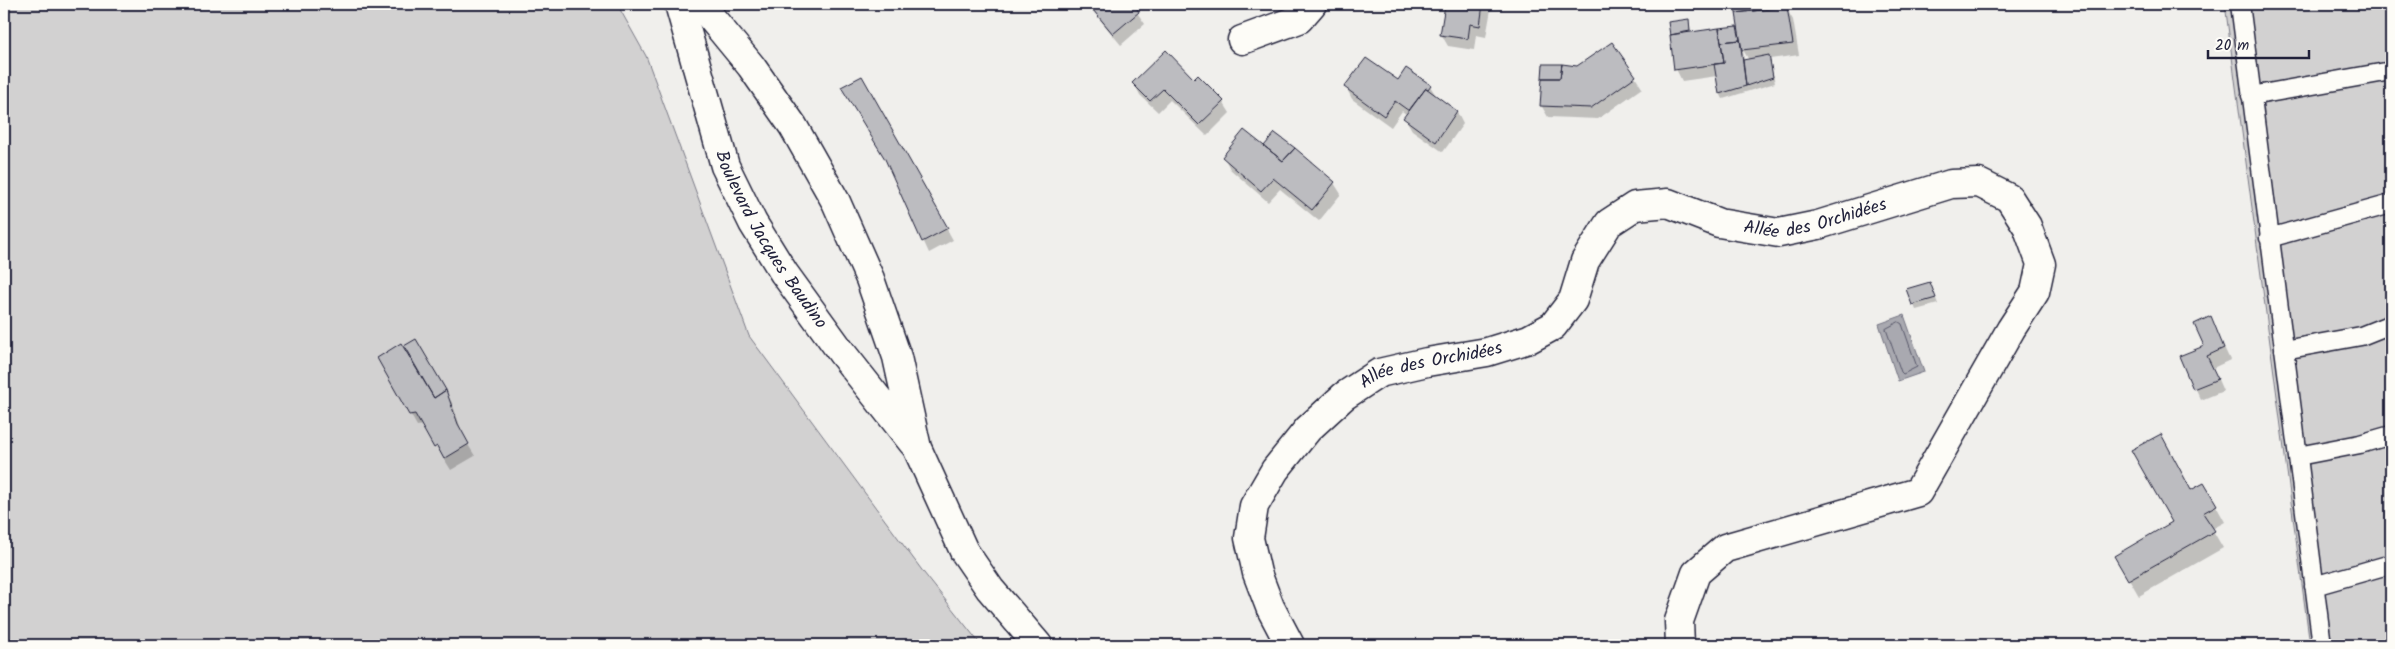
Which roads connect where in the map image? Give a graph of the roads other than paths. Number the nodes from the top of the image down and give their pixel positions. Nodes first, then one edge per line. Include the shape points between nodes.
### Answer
1 (679, 4) edge
2 (700, 4) edge
3 (1312, 4) edge
4 (2240, 4) edge
5 (1242, 40) dead end
6 (2391, 71) edge
7 (2251, 96) junction
8 (2391, 204) edge
9 (2270, 238) junction
10 (2391, 324) edge
11 (2284, 350) junction
12 (2391, 435) edge
13 (917, 448) junction
14 (2298, 456) junction
15 (2391, 564) edge
16 (2314, 586) junction
17 (1038, 645) edge
18 (1290, 645) edge
19 (1680, 645) edge
20 (2322, 645) edge

1 - 13 street, Boulevard Jacques Baudino via 725,166 753,223 836,345
2 - 13 street, Boulevard Jacques Baudino via 793,126 836,202 870,279 896,357
3 - 5 street via 1299,19
4 - 7 lane
6 - 7 lane
7 - 9 lane
8 - 9 lane
9 - 11 lane
10 - 11 lane via 2361,336
11 - 14 lane
12 - 14 lane
13 - 17 street, Boulevard Jacques Baudino via 964,551 990,589
14 - 16 lane
15 - 16 lane
16 - 20 lane
18 - 19 street, Allée des Orchidées via 1270,607 1248,538 1254,506 1275,470 1308,429 1337,403 1379,374 1488,352 1529,339 1553,326 1573,300 1585,261 1609,223 1635,206 1668,203 1719,223 1779,233 1818,225 1951,184 1979,183 2009,198 2026,226 2041,264 2036,292 2011,329 1918,492 1725,548 1696,573 1679,621

